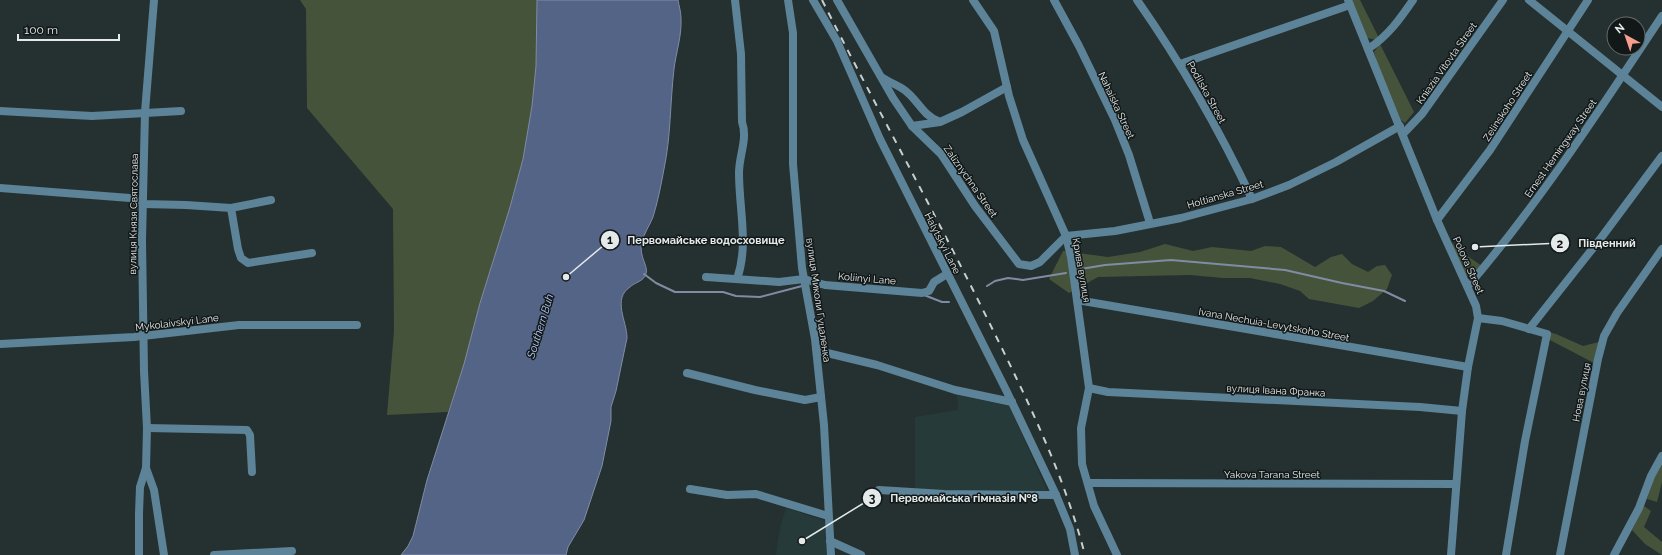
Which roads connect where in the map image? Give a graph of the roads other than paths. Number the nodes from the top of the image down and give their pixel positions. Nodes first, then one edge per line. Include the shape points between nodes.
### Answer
1 (154, 0) edge
2 (735, 0) edge
3 (788, 0) edge
4 (813, 0) edge
5 (837, 0) edge
6 (972, 0) edge
7 (1054, 0) edge
8 (1137, 0) edge
9 (1414, 0) edge
10 (1503, 0) edge
11 (1529, 0) edge
12 (1588, 0) edge
13 (1349, 2) edge
14 (1662, 16) edge
15 (1567, 31) junction
16 (1368, 49) junction
17 (1180, 64) junction
18 (1622, 76) junction
19 (883, 78) junction
20 (1007, 87) junction
21 (1662, 107) edge
22 (181, 110) dead end
23 (0, 111) edge
24 (145, 112) junction
25 (939, 122) junction
26 (912, 126) junction
27 (1402, 130) junction
28 (1662, 156) edge
29 (0, 188) edge
30 (1252, 199) junction
31 (271, 200) dead end
32 (143, 204) junction
33 (231, 208) junction
34 (1437, 220) junction
35 (1150, 223) junction
36 (1066, 236) junction
37 (1662, 249) edge
38 (312, 254) dead end
39 (947, 274) junction
40 (706, 277) dead end
41 (737, 279) junction
42 (804, 279) junction
43 (1468, 286) junction
44 (1077, 300) junction
45 (1478, 318) junction
46 (357, 325) dead end
47 (1529, 329) junction
48 (143, 336) junction
49 (0, 344) edge
50 (816, 348) junction
51 (1468, 367) junction
52 (687, 373) dead end
53 (1089, 388) junction
54 (821, 397) junction
55 (1012, 402) junction
56 (1462, 411) junction
57 (147, 428) junction
58 (1662, 456) edge
59 (146, 468) junction
60 (252, 472) dead end
61 (1088, 483) junction
62 (1456, 484) junction
63 (690, 489) dead end
64 (879, 490) dead end
65 (1056, 495) junction
66 (828, 516) junction
67 (830, 541) junction
68 (292, 551) dead end
69 (139, 555) edge
70 (164, 555) edge
71 (214, 555) edge
72 (831, 555) edge
73 (861, 555) edge
74 (1075, 555) edge
75 (1117, 555) edge
76 (1451, 555) edge
77 (1506, 555) edge
78 (1560, 555) edge
79 (1614, 555) edge

1 - 24 street, вулиця Князя Святослава
2 - 41 street via 741,54 742,122 745,131 739,172 744,251
3 - 42 street, вулиця Миколи Гуцаленка via 793,33 793,164
4 - 39 street, Halytskyi Lane via 837,41 880,139
5 - 19 street, Zaliznychna Street
6 - 20 street, Крива вулиця via 994,31
7 - 35 street, Nahaiska Street via 1115,120
8 - 17 street, Podilska Street
9 - 16 street via 1388,33
10 - 27 street, Kniazia Vitovta Street via 1422,114
11 - 15 street
12 - 15 street, Zelinskoho Street
13 - 16 street, Polova Street
13 - 17 street
14 - 18 street, Ernest Hemingway Street
15 - 18 street
15 - 34 street, Zelinskoho Street via 1490,150
16 - 27 street, Polova Street
17 - 30 street, Podilska Street
18 - 21 street
18 - 43 street, Ernest Hemingway Street via 1504,244
19 - 25 street via 903,88 930,118
19 - 26 street, Zaliznychna Street
20 - 25 street
20 - 36 street, Крива вулиця via 1023,140
22 - 24 street
23 - 24 street via 92,116
24 - 32 street, вулиця Князя Святослава
25 - 26 street
26 - 36 street, Zaliznychna Street via 941,154 975,206 1019,264 1031,266 1040,262
27 - 30 street, Holtianska Street via 1289,185
27 - 34 street, Polova Street
28 - 47 street
29 - 32 street via 130,198
30 - 35 street, Holtianska Street via 1181,218
31 - 33 street
32 - 33 street
32 - 48 street, вулиця Князя Святослава
33 - 38 street via 241,258 248,263
34 - 43 street, Polova Street
35 - 36 street, Holtianska Street via 1115,231
36 - 44 street, Крива вулиця
37 - 78 street, Нова вулиця via 1604,336
39 - 42 street, Koliinyi Lane via 934,282 930,291 922,293 825,285
39 - 55 street, Halytskyi Lane
40 - 41 street, Koliinyi Lane
41 - 42 street, Koliinyi Lane via 779,282
42 - 50 street, вулиця Миколи Гуцаленка
43 - 45 street, Polova Street
44 - 51 street, Ivana Nechuia-Levytskoho Street
44 - 53 street, Крива вулиця
45 - 47 street via 1502,321
45 - 51 street, Polova Street
46 - 48 street, Mykolaivskyi Lane via 239,325
47 - 77 street via 1547,334 1525,441
48 - 49 street, Mykolaivskyi Lane
48 - 57 street, вулиця Князя Святослава
50 - 54 street, вулиця Миколи Гуцаленка
50 - 55 street via 955,390
51 - 56 street, Polova Street
52 - 54 street via 805,400
53 - 56 street, вулиця Івана Франка via 1108,392
53 - 61 street, Крива вулиця via 1081,428 1082,464
54 - 66 street, вулиця Миколи Гуцаленка
55 - 65 street, Halytskyi Lane
56 - 62 street, Polova Street
57 - 59 street, вулиця Князя Святослава
57 - 60 street via 247,430 250,435
58 - 79 street
59 - 69 street, вулиця Князя Святослава via 140,487
59 - 70 street via 154,490
61 - 62 street, Yakova Tarana Street
61 - 75 street, Крива вулиця via 1094,506
62 - 76 street, Polova Street
63 - 66 street via 727,495 756,494
64 - 65 street via 944,494
65 - 74 street, Halytskyi Lane via 1070,529
66 - 67 street, вулиця Миколи Гуцаленка
67 - 72 street, вулиця Миколи Гуцаленка
67 - 73 street
68 - 71 street

